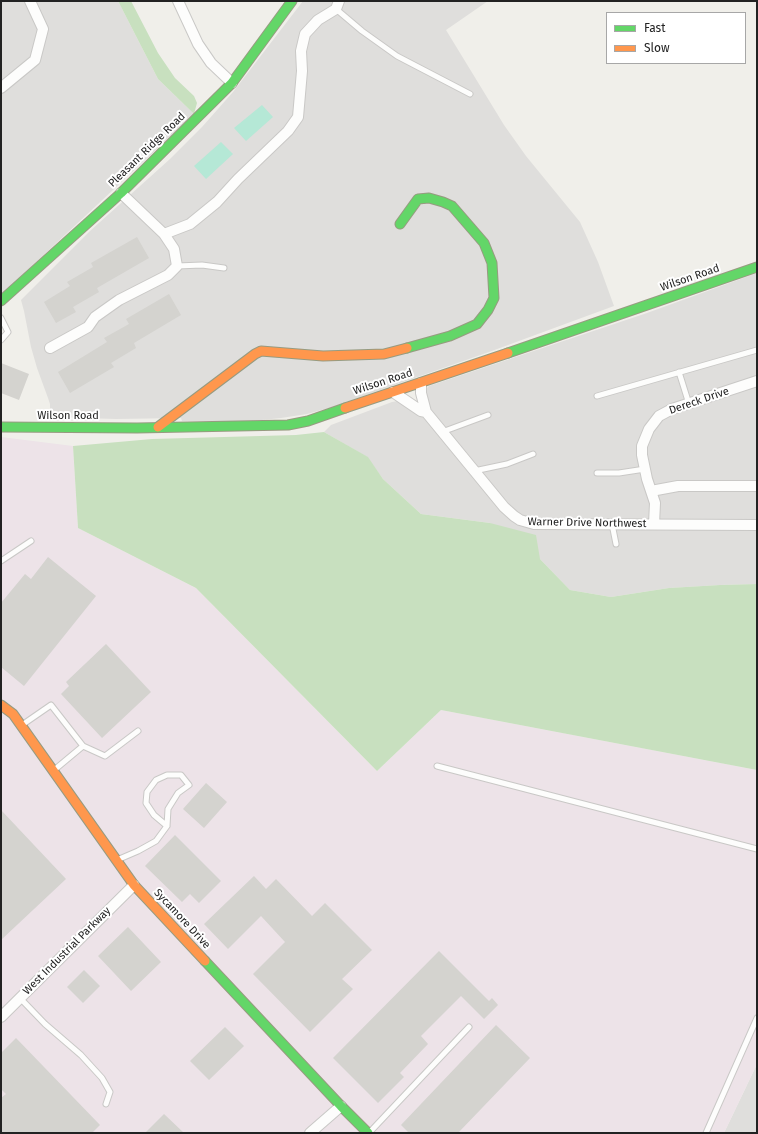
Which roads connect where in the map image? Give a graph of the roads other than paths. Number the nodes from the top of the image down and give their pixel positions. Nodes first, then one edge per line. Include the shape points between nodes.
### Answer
1 (30, 1) edge
2 (292, 1) edge
3 (179, 2) edge
4 (338, 5) edge
5 (232, 83) junction
6 (1, 88) edge
7 (470, 94) dead end
8 (121, 192) junction
9 (400, 224) dead end
10 (164, 234) junction
11 (177, 266) junction
12 (757, 267) edge
13 (224, 268) dead end
14 (1, 301) edge
15 (1, 318) edge
16 (1, 340) edge
17 (50, 348) dead end
18 (757, 350) edge
19 (679, 372) junction
20 (421, 382) junction
21 (756, 384) edge
22 (393, 392) junction
23 (597, 396) dead end
24 (689, 404) junction
25 (426, 412) junction
26 (488, 415) dead end
27 (1, 427) edge
28 (158, 428) junction
29 (442, 432) junction
30 (533, 454) dead end
31 (645, 469) junction
32 (474, 471) junction
33 (598, 473) dead end
34 (757, 486) edge
35 (651, 491) junction
36 (612, 524) junction
37 (654, 524) junction
38 (757, 526) edge
39 (31, 541) dead end
40 (616, 544) dead end
41 (1, 561) edge
42 (1, 704) edge
43 (22, 726) junction
44 (138, 731) dead end
45 (83, 746) junction
46 (437, 766) dead end
47 (53, 771) junction
48 (167, 826) junction
49 (757, 849) edge
50 (116, 860) junction
51 (134, 885) junction
52 (20, 998) junction
53 (1, 1017) edge
54 (757, 1018) edge
55 (469, 1027) dead end
56 (106, 1104) dead end
57 (341, 1106) junction
58 (310, 1133) edge
59 (368, 1133) edge
60 (706, 1133) edge

1 - 6 street via 43,29 35,60
2 - 5 street, Pleasant Ridge Road
3 - 5 street via 198,44 211,63
4 - 7 lane via 362,31 397,56
4 - 10 street via 305,34 301,51 298,117 288,131 217,202 190,224
5 - 8 street, Pleasant Ridge Road
8 - 10 street
8 - 14 street, Pleasant Ridge Road
9 - 28 street via 418,199 429,198 452,206 484,244 492,262 494,298 477,324 450,336 384,354 323,356 261,352
10 - 11 street via 174,249
11 - 13 lane via 202,265
11 - 17 street via 168,275 119,300 95,317 88,327
12 - 20 street, Wilson Road
15 - 16 lane via 8,332
18 - 19 lane
19 - 23 lane
19 - 24 lane
20 - 22 street, Wilson Road
20 - 25 street, Warner Drive Northwest
21 - 24 street, Dereck Drive
22 - 25 street
22 - 28 street, Wilson Road via 308,421 288,425
24 - 31 street, Dereck Drive via 658,416 649,429 642,446
25 - 29 street, Warner Drive Northwest
26 - 29 lane
27 - 28 street, Wilson Road
29 - 32 street, Warner Drive Northwest
30 - 32 lane via 507,464
31 - 33 lane
31 - 35 street, Dereck Drive
32 - 36 street, Warner Drive Northwest via 504,507 520,520 534,524
34 - 35 street via 678,486
35 - 37 street, Dereck Drive via 655,503
36 - 37 street, Warner Drive Northwest
36 - 40 lane
37 - 38 street, Warner Drive Northwest
39 - 41 lane
42 - 43 street, Sycamore Drive
43 - 45 lane via 51,705
43 - 47 street, Sycamore Drive
44 - 45 lane via 105,756
45 - 47 lane
46 - 49 lane
47 - 50 street, Sycamore Drive
48 - 48 lane via 168,809 178,793 189,785 181,775 167,775 156,780 148,792 146,803 154,815
48 - 50 lane via 156,841
50 - 51 street, Sycamore Drive
51 - 52 street, West Industrial Parkway
51 - 57 street, Sycamore Drive
52 - 53 street, West Industrial Parkway
52 - 56 lane via 102,1078 110,1092
54 - 60 lane
55 - 59 lane
57 - 58 street
57 - 59 street, Sycamore Drive

